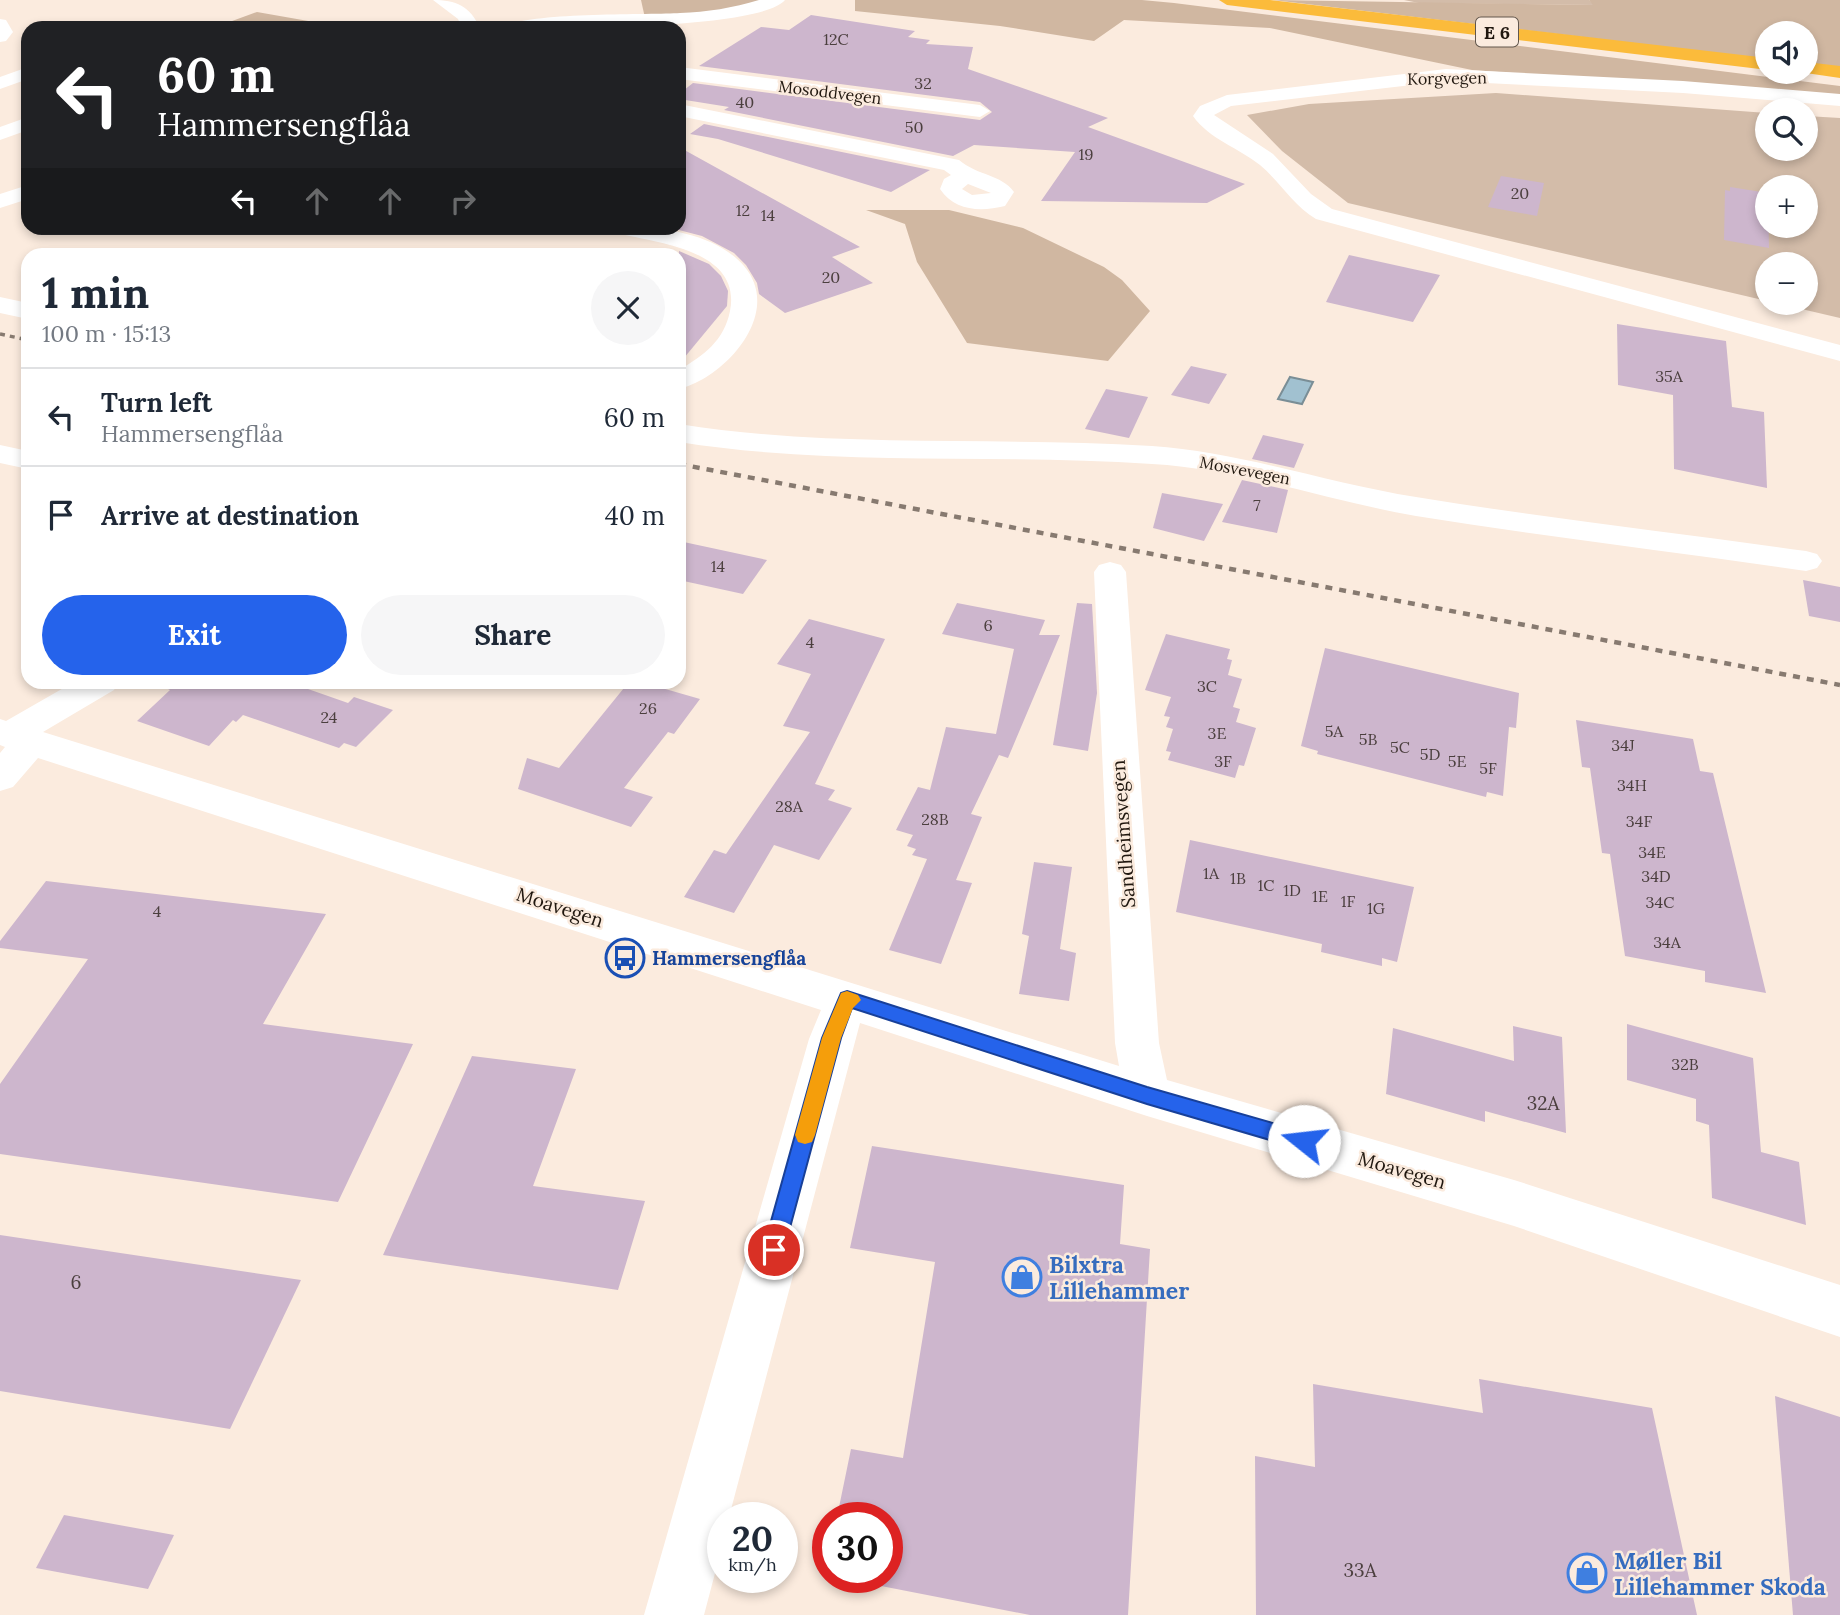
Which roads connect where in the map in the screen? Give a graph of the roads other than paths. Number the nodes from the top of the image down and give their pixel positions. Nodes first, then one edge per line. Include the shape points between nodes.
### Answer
1 (441, 0) edge
2 (777, 0) edge
3 (1227, 0) edge
4 (468, 21) edge
5 (591, 21) edge
6 (0, 24) edge
7 (0, 37) edge
8 (1755, 62) edge
9 (1818, 69) edge
10 (1840, 72) edge
11 (686, 74) edge
12 (21, 76) edge
13 (0, 83) edge
14 (1840, 100) edge
15 (686, 111) edge
16 (980, 111) dead end
17 (21, 126) edge
18 (0, 134) edge
19 (965, 176) dead end
20 (21, 194) edge
21 (0, 201) edge
22 (648, 235) edge
23 (0, 305) edge
24 (21, 310) edge
25 (1840, 353) edge
26 (686, 376) edge
27 (686, 434) edge
28 (0, 454) edge
29 (21, 458) edge
30 (1807, 561) dead end
31 (1110, 572) dead end
32 (91, 689) edge
33 (14, 736) edge
34 (0, 777) edge
35 (847, 999) junction
36 (1147, 1095) junction
37 (1840, 1311) edge
38 (674, 1615) edge

1 - 4 street
2 - 5 street via 691,18
3 - 8 highway, E 6
6 - 7 street via 4,32
9 - 10 highway
11 - 16 street, Mosoddvegen
12 - 13 street
14 - 25 street, Korgvegen via 1446,75 1262,96 1227,102 1203,116 1272,163 1310,207 1346,221
15 - 19 street via 951,165
17 - 18 street
20 - 21 street
22 - 26 street via 708,252 731,266 743,286 745,304 728,346
23 - 24 street
27 - 30 street, Mosvevegen via 898,451 1154,456 1244,469 1413,506
28 - 29 street
31 - 36 street, Sandheimsvegen via 1137,1042
32 - 33 street
33 - 34 street
33 - 35 street, Moavegen
35 - 36 street, Moavegen
35 - 38 street via 831,1038
36 - 37 street, Moavegen via 1514,1203

